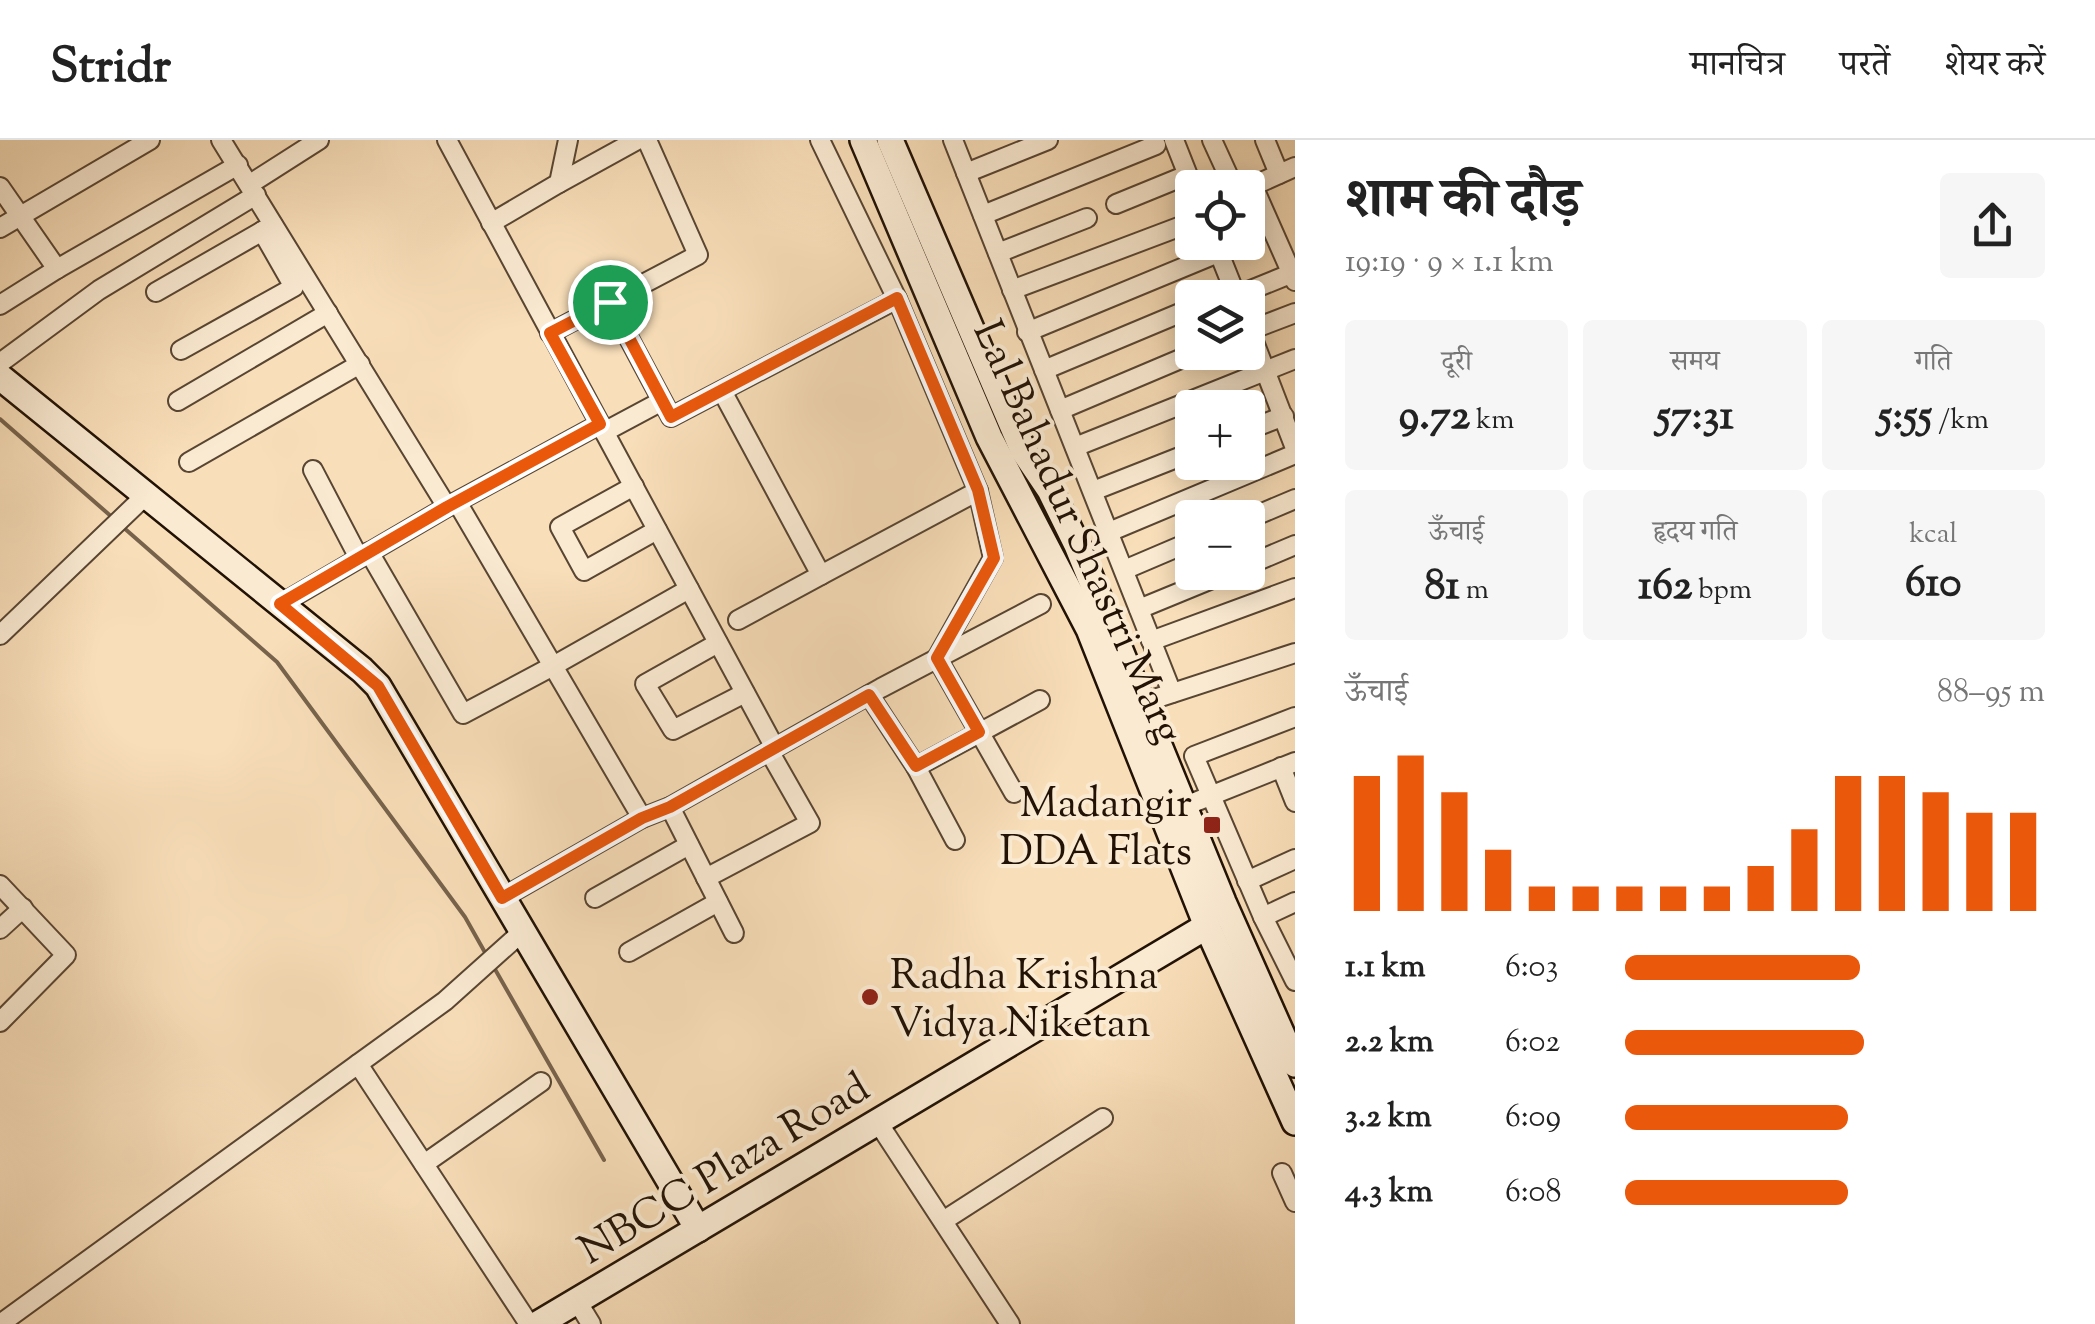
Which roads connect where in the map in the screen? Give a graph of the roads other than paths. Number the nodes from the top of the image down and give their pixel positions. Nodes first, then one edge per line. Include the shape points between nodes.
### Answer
1 (150, 140) edge
2 (222, 140) edge
3 (319, 140) edge
4 (447, 140) edge
5 (568, 140) edge
6 (636, 140) edge
7 (647, 140) edge
8 (820, 140) edge
9 (863, 140) edge
10 (890, 140) edge
11 (953, 140) edge
12 (1048, 140) edge
13 (1212, 140) edge
14 (1265, 140) edge
15 (1165, 142) edge
16 (238, 166) junction
17 (1183, 170) edge
18 (1226, 170) edge
19 (1287, 170) edge
20 (890, 171) junction
21 (966, 173) junction
22 (558, 184) junction
23 (1175, 186) edge
24 (0, 187) edge
25 (253, 190) junction
26 (1116, 204) dead end
27 (20, 215) junction
28 (982, 215) junction
29 (1265, 217) edge
30 (1087, 218) dead end
31 (491, 223) junction
32 (0, 228) edge
33 (268, 228) junction
34 (1175, 228) edge
35 (998, 253) junction
36 (1189, 260) edge
37 (57, 269) junction
38 (1294, 276) edge
39 (1265, 287) edge
40 (1012, 290) junction
41 (156, 292) dead end
42 (897, 298) junction
43 (610, 302) junction
44 (0, 305) edge
45 (328, 313) junction
46 (1295, 313) edge
47 (1175, 315) edge
48 (1265, 323) edge
49 (1027, 332) junction
50 (550, 333) junction
51 (181, 350) dead end
52 (1295, 359) edge
53 (0, 362) edge
54 (1175, 362) edge
55 (360, 364) junction
56 (1044, 370) junction
57 (1264, 372) junction
58 (0, 377) edge
59 (722, 391) junction
60 (178, 401) dead end
61 (662, 401) junction
62 (1060, 410) junction
63 (1284, 416) junction
64 (1265, 423) edge
65 (602, 428) junction
66 (1074, 447) junction
67 (1295, 451) edge
68 (1175, 459) edge
69 (188, 462) dead end
70 (313, 470) dead end
71 (634, 486) junction
72 (978, 490) junction
73 (1092, 491) junction
74 (146, 495) junction
75 (1295, 499) edge
76 (452, 504) junction
77 (1265, 512) edge
78 (657, 530) junction
79 (1109, 532) junction
80 (1295, 545) edge
81 (1175, 548) edge
82 (364, 555) junction
83 (1265, 558) edge
84 (1124, 570) junction
85 (821, 575) junction
86 (1295, 588) edge
87 (689, 589) junction
88 (1185, 590) edge
89 (280, 604) junction
90 (1041, 604) dead end
91 (1139, 609) junction
92 (738, 620) dead end
93 (0, 635) edge
94 (1151, 641) junction
95 (718, 643) junction
96 (1295, 653) edge
97 (937, 658) junction
98 (553, 666) junction
99 (745, 693) junction
100 (1172, 693) junction
101 (869, 695) junction
102 (1040, 700) dead end
103 (1142, 703) junction
104 (1295, 717) edge
105 (979, 732) junction
106 (772, 750) junction
107 (1288, 764) edge
108 (916, 766) junction
109 (1014, 793) dead end
110 (1210, 796) junction
111 (1295, 802) edge
112 (1185, 806) junction
113 (670, 807) junction
114 (642, 818) junction
115 (955, 840) dead end
116 (689, 845) junction
117 (1295, 858) edge
118 (706, 878) junction
119 (1247, 880) junction
120 (0, 885) edge
121 (502, 898) junction
122 (594, 898) dead end
123 (718, 902) junction
124 (1295, 902) edge
125 (22, 908) junction
126 (1263, 917) junction
127 (1206, 926) junction
128 (0, 930) edge
129 (522, 932) junction
130 (734, 933) dead end
131 (629, 952) dead end
132 (1289, 954) edge
133 (1295, 982) edge
134 (0, 1022) edge
135 (358, 1064) junction
136 (1295, 1064) edge
137 (541, 1082) dead end
138 (1103, 1118) dead end
139 (877, 1121) junction
140 (1295, 1122) edge
141 (424, 1164) junction
142 (1282, 1173) dead end
143 (1295, 1202) edge
144 (943, 1221) junction
145 (698, 1229) junction
146 (577, 1301) junction
147 (0, 1324) edge
148 (529, 1324) edge
149 (538, 1324) edge
150 (591, 1324) edge
151 (1010, 1324) edge

1 - 27 street
2 - 16 street
3 - 25 street
4 - 31 street
5 - 22 street
6 - 22 street
7 - 43 street via 698,254
8 - 42 street
9 - 20 main road, Lal Bahadur Shastri Marg
10 - 20 main road, Lal Bahadur Shastri Marg
11 - 21 street
12 - 21 street
13 - 18 street
14 - 19 street
15 - 17 street
15 - 28 street
16 - 25 street
16 - 37 street
20 - 103 main road, Lal Bahadur Shastri Marg via 1023,450 1078,545
20 - 127 main road, Lal Bahadur Shastri Marg via 990,437 1088,629
21 - 28 street
22 - 31 street
23 - 26 street
24 - 27 street
25 - 33 street
25 - 53 street
27 - 32 street
27 - 37 street
28 - 35 street
29 - 38 street
30 - 35 street
31 - 50 street
33 - 41 street
33 - 45 street
33 - 51 street via 294,287
34 - 40 street
35 - 40 street
36 - 49 street
37 - 44 street
38 - 39 street
40 - 49 street
42 - 59 street
42 - 72 street
43 - 50 street
43 - 61 street
45 - 55 street
45 - 60 street
46 - 48 street
47 - 56 street
49 - 56 street
50 - 65 street
52 - 57 street
54 - 62 street
55 - 69 street
55 - 76 street
56 - 62 street
57 - 63 street
57 - 66 street
58 - 74 main road
59 - 61 street via 671,417
59 - 85 street
61 - 65 street
62 - 66 street
63 - 64 street
63 - 67 street
65 - 71 street
65 - 76 street
66 - 73 street
67 - 79 street
68 - 73 street
70 - 82 street
71 - 78 street
71 - 78 street via 560,527 584,571
72 - 85 street
72 - 97 street via 994,558
73 - 79 street
74 - 89 main road
74 - 93 street
75 - 77 street
76 - 82 street
76 - 98 street
78 - 87 street
79 - 84 street
80 - 83 street
81 - 84 street
82 - 89 street
82 - 98 street via 463,714
84 - 91 street
85 - 92 street
86 - 94 street
87 - 95 street
87 - 98 street
88 - 91 street
89 - 121 main road via 378,686
90 - 97 street
91 - 94 street
94 - 100 street
95 - 99 street
95 - 99 street via 646,684 674,730
96 - 100 street
97 - 101 street
97 - 105 street
98 - 114 street
99 - 106 street
100 - 103 street
101 - 106 street
101 - 108 street
102 - 105 street
103 - 112 main road, Lal Bahadur Shastri Marg
104 - 110 street via 1194,756
105 - 108 street
105 - 109 street
106 - 113 street
106 - 118 street via 810,822
107 - 110 street
107 - 111 street
108 - 115 street
110 - 112 street
110 - 119 street
112 - 136 main road, Lal Bahadur Shastri Marg
113 - 114 street
113 - 116 street
114 - 121 street
116 - 118 street
116 - 122 street
117 - 119 street
118 - 123 street
119 - 126 street
120 - 125 street
121 - 129 main road
123 - 130 street
123 - 131 street
124 - 126 street
125 - 128 street
125 - 134 street via 66,955
126 - 132 street
127 - 139 main road, NBCC Plaza Road
127 - 140 main road, Lal Bahadur Shastri Marg
129 - 135 street via 445,1001
129 - 145 main road
132 - 133 street
135 - 141 street
135 - 147 street
137 - 141 street
138 - 144 street
139 - 144 street
139 - 145 main road, NBCC Plaza Road
141 - 148 street
142 - 143 street
144 - 151 street
145 - 146 main road, NBCC Plaza Road
146 - 149 main road, NBCC Plaza Road
146 - 150 street

